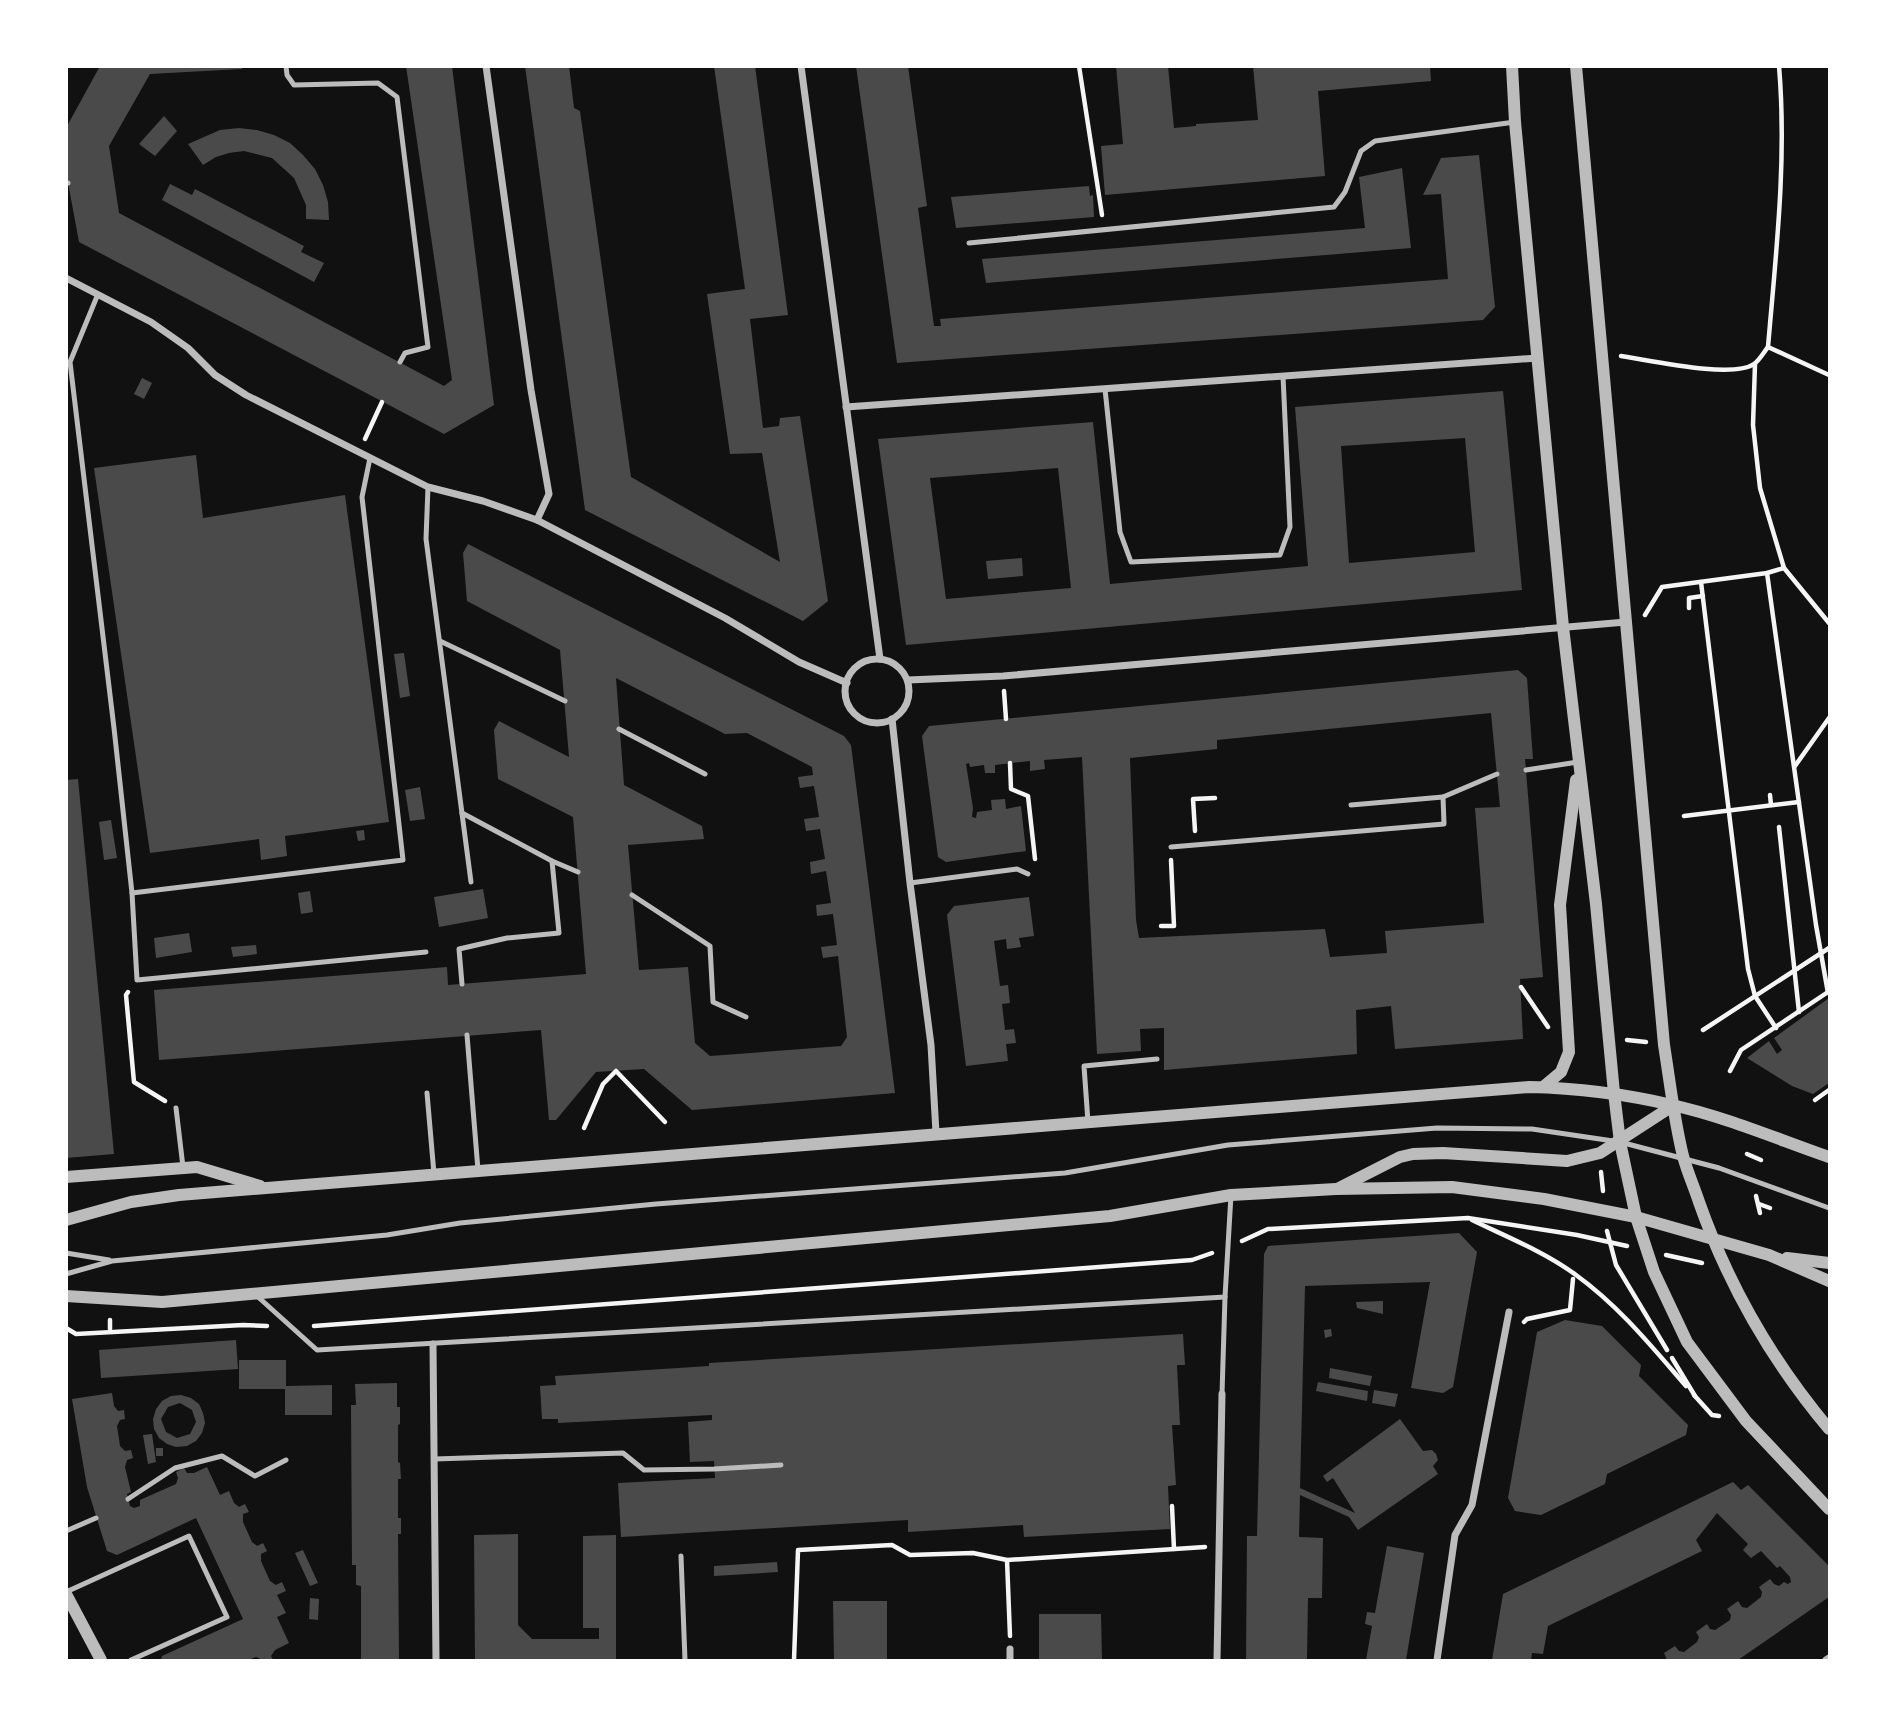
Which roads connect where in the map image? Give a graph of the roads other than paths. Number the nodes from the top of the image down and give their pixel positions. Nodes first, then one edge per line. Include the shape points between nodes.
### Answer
1 (286, 66) edge
2 (486, 66) edge
3 (801, 66) edge
4 (1511, 66) edge
5 (1576, 66) edge
6 (1515, 122) junction
7 (969, 243) dead end
8 (66, 278) edge
9 (98, 294) junction
10 (1537, 358) junction
11 (400, 362) dead end
12 (1283, 376) junction
13 (1105, 389) junction
14 (846, 407) junction
15 (370, 458) junction
16 (428, 487) junction
17 (537, 520) junction
18 (1626, 622) junction
19 (1563, 627) junction
20 (440, 641) junction
21 (880, 659) junction
22 (908, 680) junction
23 (847, 682) junction
24 (565, 701) dead end
25 (892, 719) junction
26 (619, 729) dead end
27 (1578, 762) junction
28 (1526, 769) dead end
29 (705, 774) dead end
30 (1497, 774) dead end
31 (1443, 797) junction
32 (1351, 805) dead end
33 (462, 813) junction
34 (1171, 847) road end
35 (552, 861) junction
36 (578, 872) dead end
37 (1028, 874) road end
38 (471, 882) dead end
39 (910, 883) junction
40 (132, 892) junction
41 (632, 895) dead end
42 (426, 953) dead end
43 (462, 984) dead end
44 (746, 1017) dead end
45 (467, 1035) dead end
46 (1157, 1059) dead end
47 (1543, 1087) junction
48 (427, 1093) dead end
49 (1614, 1093) junction
50 (1674, 1105) junction
51 (176, 1108) road end
52 (1088, 1122) junction
53 (936, 1133) junction
54 (1620, 1142) junction
55 (1829, 1157) edge
56 (1684, 1158) junction
57 (183, 1167) junction
58 (478, 1170) junction
59 (434, 1174) junction
60 (66, 1177) edge
61 (267, 1188) junction
62 (1336, 1189) junction
63 (1231, 1195) junction
64 (1829, 1208) edge
65 (1636, 1217) junction
66 (66, 1220) edge
67 (1713, 1239) junction
68 (66, 1253) edge
69 (1769, 1255) junction
70 (112, 1261) junction
71 (1829, 1263) edge
72 (66, 1274) edge
73 (1829, 1281) edge
74 (255, 1294) junction
75 (66, 1296) edge
76 (1225, 1297) junction
77 (1509, 1312) dead end
78 (433, 1343) junction
79 (1222, 1394) joint
80 (1829, 1429) edge
81 (435, 1459) junction
82 (286, 1460) dead end
83 (781, 1465) dead end
84 (128, 1499) dead end
85 (1829, 1509) edge
86 (96, 1518) dead end
87 (66, 1531) edge
88 (681, 1556) dead end
89 (66, 1593) edge
90 (71, 1618) edge
91 (1010, 1649) road end
92 (101, 1661) edge
93 (131, 1661) edge
94 (436, 1661) edge
95 (685, 1661) edge
96 (1010, 1661) edge
97 (1217, 1661) edge
98 (1437, 1661) edge

1 - 11 lane via 294,85 378,83 397,97 428,347 405,353
2 - 17 street via 550,494
3 - 14 street
4 - 6 street
5 - 18 street
6 - 7 lane via 1375,141 1361,151 1334,207
6 - 10 street
8 - 9 street
9 - 15 street via 151,322 246,395
9 - 40 lane via 71,362
10 - 12 street
10 - 19 street
12 - 13 street
12 - 13 lane via 1290,527 1280,555 1131,562 1120,532
13 - 14 street
14 - 21 street
15 - 16 street
15 - 40 lane via 362,497 403,860
16 - 17 street
16 - 20 lane via 426,539
17 - 23 street via 799,662
18 - 19 street
18 - 50 street via 1664,1045
19 - 22 street via 1003,676
19 - 27 street
20 - 24 lane
20 - 33 lane
21 - 22 street via 894,664
21 - 23 street via 863,662
22 - 25 street via 907,703
23 - 25 street via 848,704 855,714 879,723
25 - 39 street
26 - 29 lane
27 - 28 lane
27 - 47 street via 1560,905 1569,1052 1561,1072
27 - 49 street
30 - 31 lane
31 - 32 lane
31 - 34 lane via 1444,824
33 - 35 lane
33 - 38 lane
35 - 36 lane
35 - 43 lane via 559,933 459,949
37 - 39 lane via 1017,869
39 - 53 street via 931,1045
40 - 42 lane via 137,980
41 - 44 lane via 710,946 713,1002
45 - 58 lane
46 - 52 lane via 1084,1066
47 - 49 street
47 - 52 street
48 - 59 lane
49 - 50 street
49 - 54 street
50 - 54 street
50 - 55 street
50 - 56 street
51 - 57 lane
52 - 53 street
53 - 58 street
54 - 56 lane
54 - 62 street via 1600,1153 1567,1161 1413,1154
54 - 65 street
54 - 70 lane via 1522,1129 1393,1131 1228,1145 1065,1173 656,1204
56 - 64 lane
56 - 67 street
57 - 60 street
57 - 61 street
58 - 59 street
59 - 61 street
61 - 66 street via 131,1202
62 - 63 street
62 - 65 street via 1452,1187
63 - 74 street via 1110,1216
63 - 76 lane
65 - 67 street
65 - 85 street via 1654,1272 1687,1342 1746,1421
67 - 69 street
67 - 80 street via 1748,1314
68 - 70 lane
69 - 71 street
69 - 73 street
70 - 72 lane
74 - 75 street via 162,1302
74 - 78 lane via 317,1350
76 - 78 lane
76 - 79 lane
77 - 98 street via 1472,1505 1455,1535
78 - 81 street
79 - 97 street
81 - 83 lane via 623,1453 644,1469
81 - 94 street
82 - 84 lane via 255,1476 222,1455 175,1468
86 - 87 lane
88 - 95 lane
89 - 90 street
89 - 93 lane via 189,1536 227,1617
90 - 92 street
91 - 96 street

